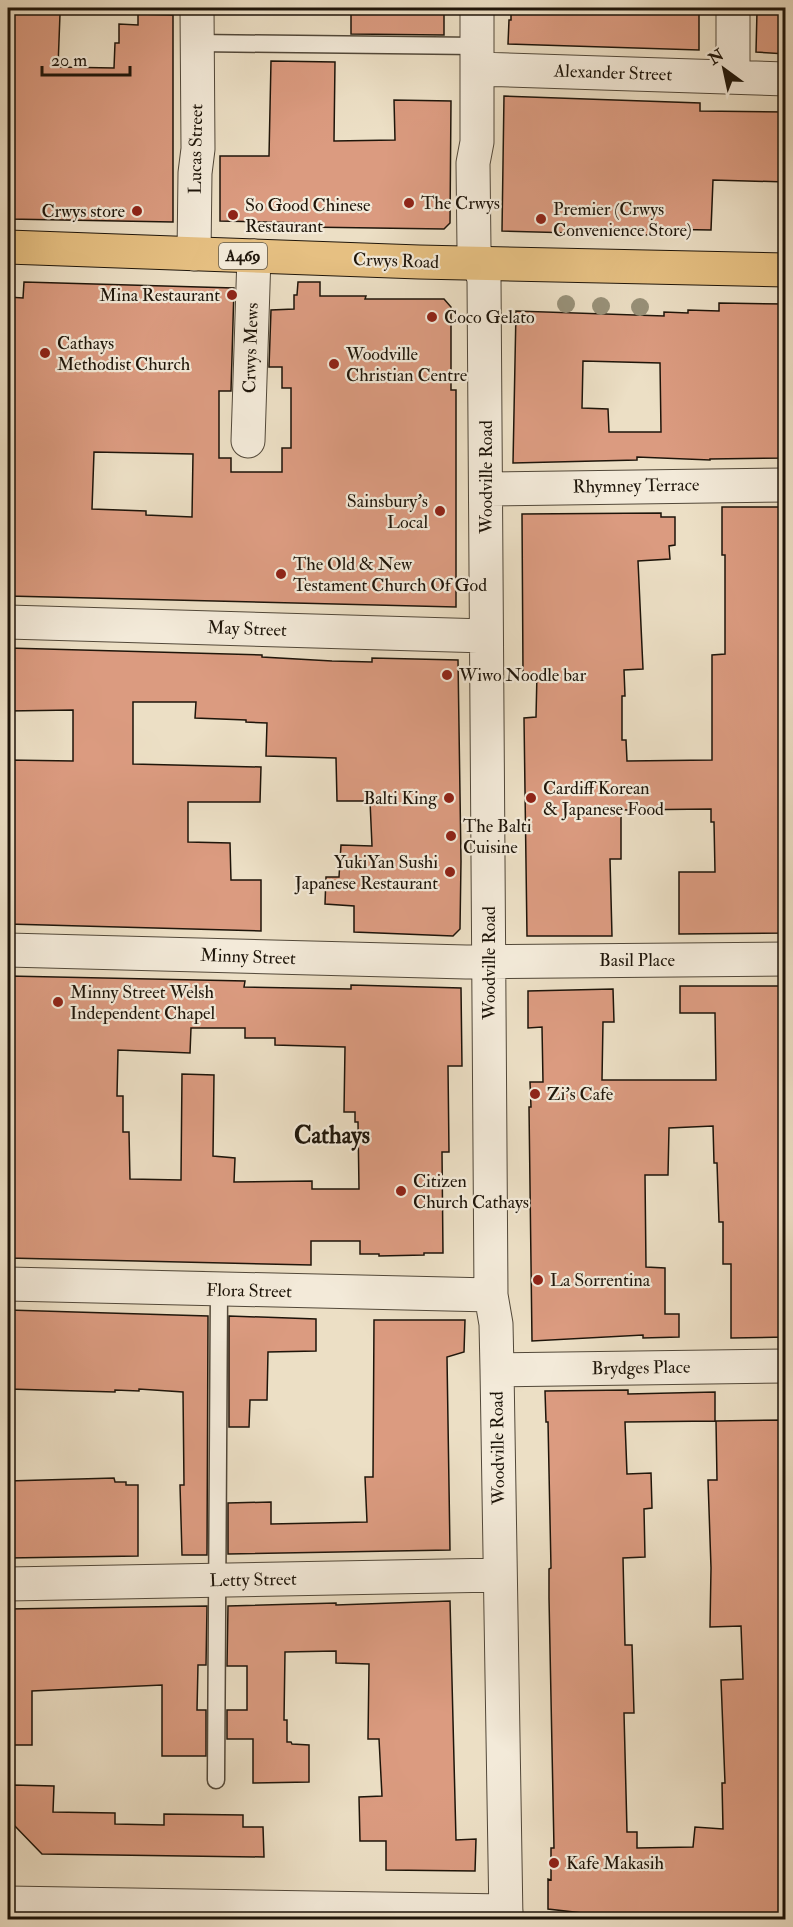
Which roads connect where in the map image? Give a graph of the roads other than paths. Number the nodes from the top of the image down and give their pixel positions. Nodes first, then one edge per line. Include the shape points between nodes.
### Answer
1 (197, 8) edge
2 (477, 8) edge
3 (733, 8) edge
4 (197, 43) junction
5 (477, 58) junction
6 (733, 77) junction
7 (786, 79) edge
8 (8, 247) edge
9 (194, 254) junction
10 (254, 256) junction
11 (479, 263) junction
12 (786, 270) edge
13 (248, 441) dead end
14 (786, 484) edge
15 (487, 489) junction
16 (8, 622) edge
17 (486, 636) junction
18 (8, 950) edge
19 (786, 959) edge
20 (489, 962) junction
21 (8, 1284) edge
22 (219, 1290) junction
23 (491, 1295) junction
24 (786, 1366) edge
25 (497, 1370) junction
26 (499, 1575) junction
27 (217, 1581) junction
28 (8, 1584) edge
29 (216, 1780) dead end
30 (8, 1903) edge
31 (214, 1912) edge
32 (506, 1915) edge

1 - 4 street, Lucas Street
2 - 5 street, Woodville Road
3 - 6 street
4 - 5 lane
4 - 9 street, Lucas Street
5 - 6 street, Alexander Street
5 - 11 street, Woodville Road via 473,235
6 - 7 street, Alexander Street
8 - 9 main road, Crwys Road / A469
9 - 10 main road, Crwys Road / A469
10 - 11 main road, Crwys Road / A469
10 - 13 street, Crwys Mews
11 - 12 main road, Crwys Road / A469
11 - 15 street, Woodville Road via 484,279
14 - 15 street, Rhymney Terrace
15 - 17 street, Woodville Road
16 - 17 street, May Street
17 - 20 street, Woodville Road
18 - 20 street, Minny Street
19 - 20 street, Basil Place
20 - 23 street, Woodville Road
21 - 22 street, Flora Street
22 - 23 street, Flora Street
22 - 27 lane
23 - 25 street, Woodville Road
24 - 25 street, Brydges Place
25 - 26 street, Woodville Road
26 - 27 street, Letty Street
26 - 32 street, Woodville Road
27 - 28 street, Letty Street
27 - 29 lane
30 - 31 street
31 - 32 street

